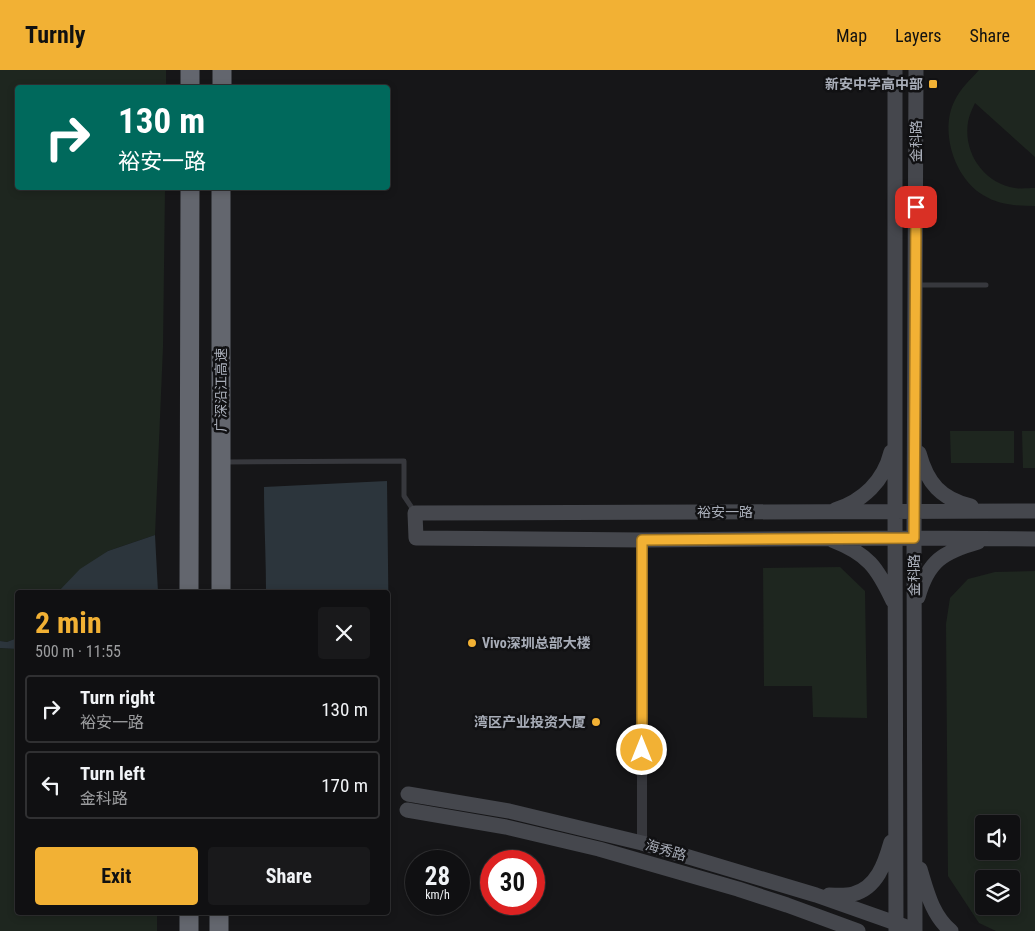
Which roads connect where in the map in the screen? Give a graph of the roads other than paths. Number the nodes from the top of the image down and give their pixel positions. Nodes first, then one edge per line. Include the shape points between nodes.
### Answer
1 (190, 70) edge
2 (222, 70) edge
3 (896, 70) edge
4 (916, 70) edge
5 (190, 85) edge
6 (222, 85) edge
7 (190, 190) edge
8 (222, 190) edge
9 (916, 285) junction
10 (986, 285) dead end
11 (895, 433) junction
12 (914, 436) junction
13 (217, 462) dead end
14 (914, 511) junction
15 (990, 511) junction
16 (1035, 511) edge
17 (895, 512) junction
18 (415, 513) junction
19 (826, 513) junction
20 (826, 538) junction
21 (895, 538) junction
22 (914, 538) junction
23 (993, 538) junction
24 (1035, 539) edge
25 (642, 540) junction
26 (189, 590) edge
27 (221, 590) edge
28 (895, 606) junction
29 (914, 608) junction
30 (408, 794) dead end
31 (407, 810) dead end
32 (896, 821) junction
33 (642, 843) junction
34 (915, 854) junction
35 (816, 895) junction
36 (787, 905) junction
37 (189, 915) edge
38 (219, 915) edge
39 (896, 927) edge
40 (189, 931) edge
41 (219, 931) edge
42 (833, 931) edge
43 (858, 931) edge
44 (916, 931) edge
45 (952, 931) edge

1 - 5 highway
2 - 6 highway
3 - 11 main road, 金科路
4 - 9 main road, 金科路
7 - 26 highway
8 - 27 highway, 广深沿江高速
9 - 10 lane
9 - 12 main road, 金科路
11 - 17 main road, 金科路
11 - 19 main road via 886,468 874,486 847,506
12 - 14 main road, 金科路
12 - 15 main road via 925,472 940,492 958,502
13 - 18 lane via 404,461 404,496
14 - 15 main road, 裕安一路
14 - 17 main road, 裕安一路
14 - 22 main road, 金科路
15 - 16 main road, 裕安一路
17 - 19 main road, 裕安一路
17 - 21 main road, 金科路
18 - 19 main road, 裕安一路
18 - 25 main road, 裕安一路 via 416,538
20 - 21 main road, 裕安一路
20 - 25 main road, 裕安一路
20 - 28 main road via 869,561 880,575
21 - 22 main road, 裕安一路
21 - 28 main road, 金科路
22 - 23 main road, 裕安一路
22 - 29 main road, 金科路
23 - 24 main road, 裕安一路
23 - 29 main road via 942,556 925,577
25 - 33 street
28 - 32 main road, 金科路
29 - 34 main road, 金科路
30 - 33 main road, 海秀路 via 509,811
31 - 36 main road, 海秀路 via 506,827 600,849
32 - 35 main road via 884,864 868,887 854,894
32 - 39 main road, 金科路
33 - 35 main road, 海秀路
34 - 44 main road, 金科路
34 - 45 main road via 933,909
35 - 39 main road, 海秀路
36 - 42 main road
36 - 43 main road, 海秀路
37 - 40 highway
38 - 41 highway
39 - 44 main road, 海秀路

